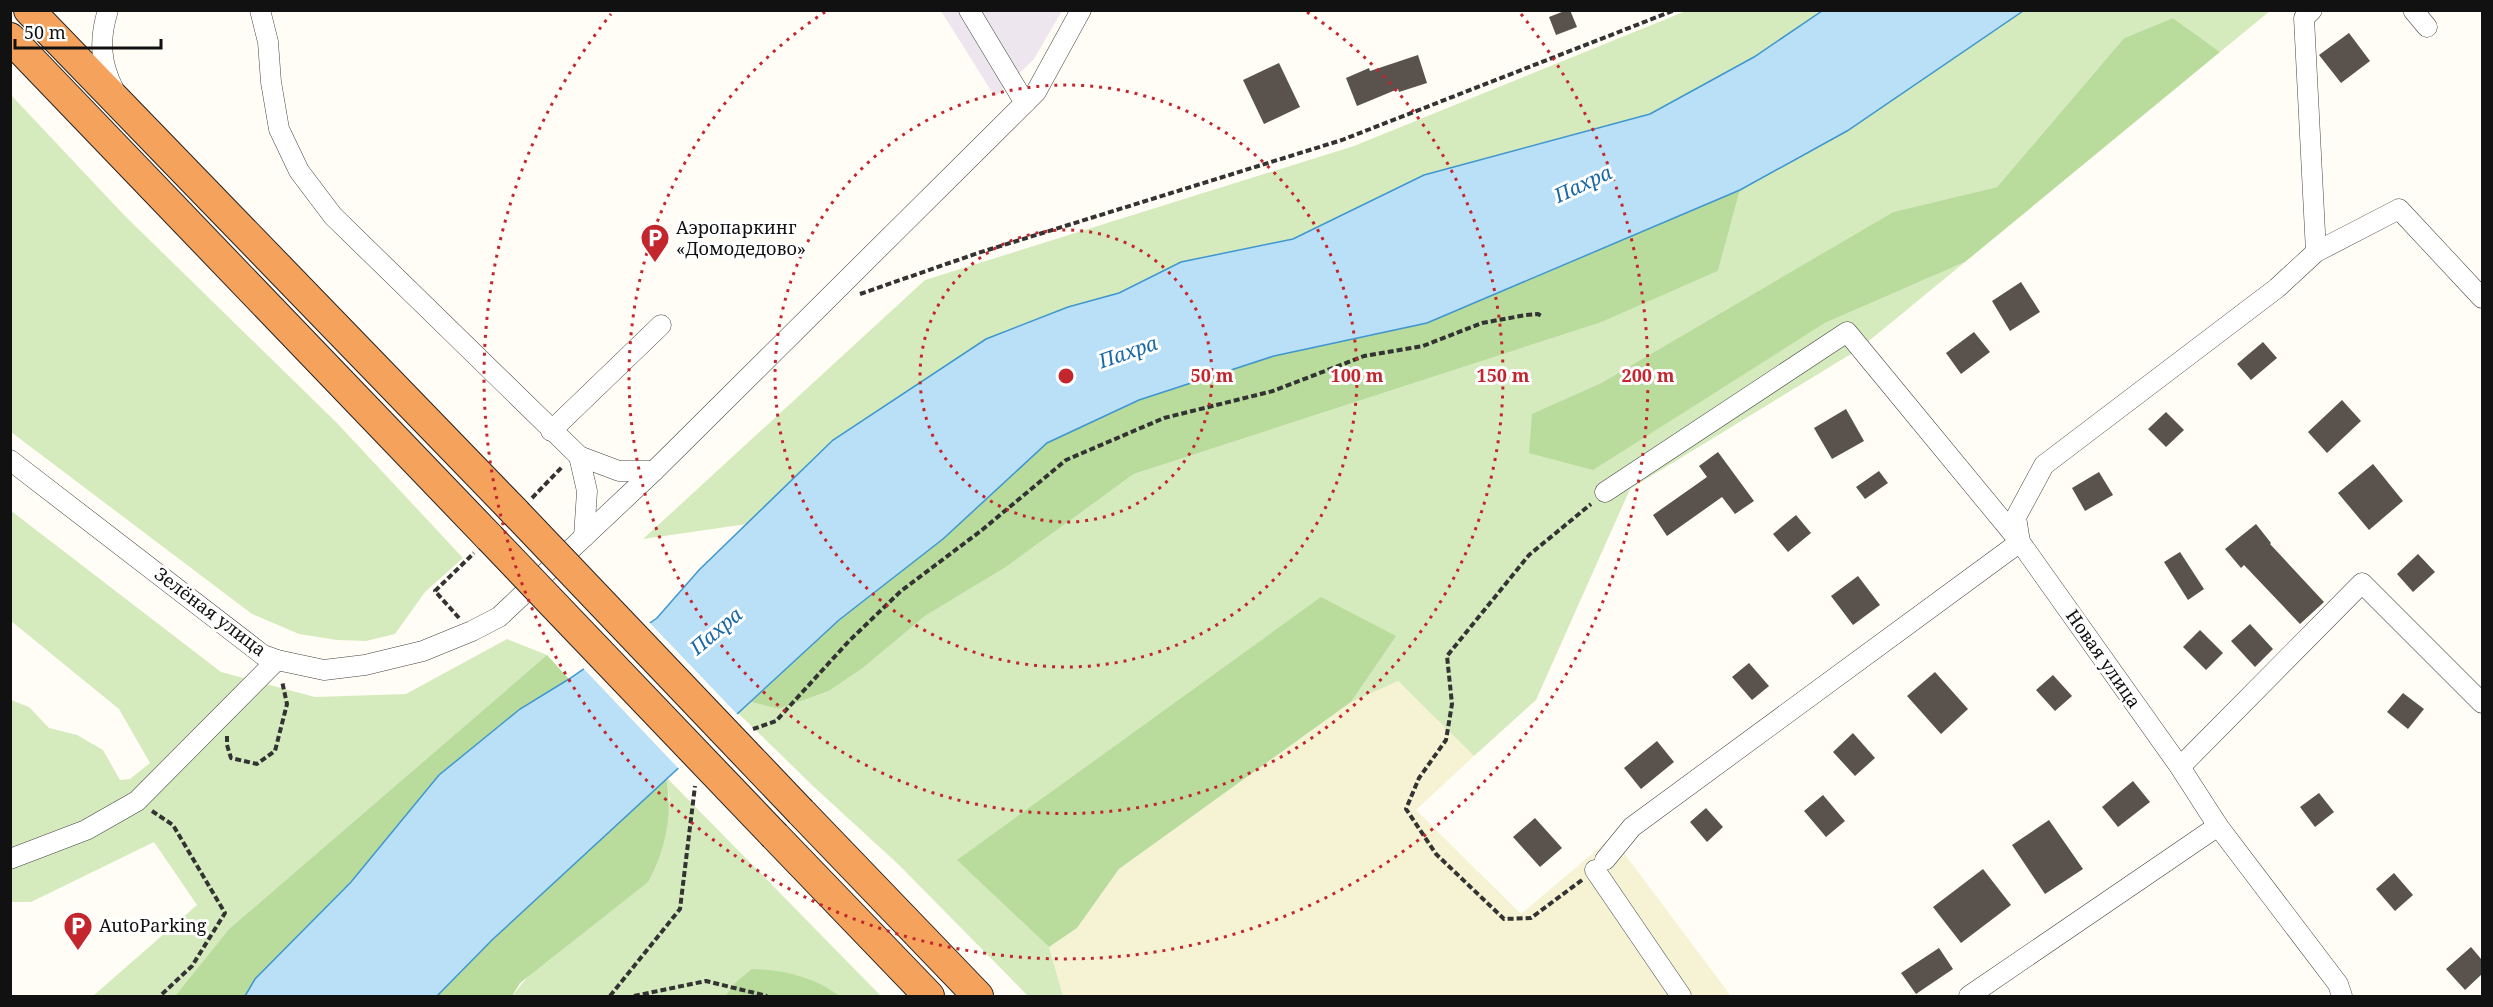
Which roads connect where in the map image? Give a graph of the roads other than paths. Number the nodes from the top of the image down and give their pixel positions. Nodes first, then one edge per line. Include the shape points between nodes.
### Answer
1 (30, 10) edge
2 (108, 10) edge
3 (260, 10) edge
4 (969, 10) edge
5 (1080, 10) edge
6 (2312, 10) edge
7 (2413, 10) edge
8 (2427, 27) dead end
9 (10, 38) edge
10 (1025, 103) junction
11 (125, 111) junction
12 (2316, 252) junction
13 (2482, 298) edge
14 (661, 325) dead end
15 (551, 430) junction
16 (578, 455) junction
17 (10, 460) edge
18 (654, 471) junction
19 (1605, 492) road end
20 (584, 537) junction
21 (2020, 542) junction
22 (277, 660) junction
23 (2482, 703) edge
24 (2180, 767) junction
25 (2218, 826) junction
26 (10, 858) edge
27 (929, 996) edge
28 (978, 996) edge
29 (1681, 996) edge
30 (1969, 996) edge
31 (2342, 996) edge

1 - 11 highway
2 - 11 street via 102,32 102,57
3 - 15 street via 279,129 299,171 333,216
4 - 10 street
5 - 10 street, Зелёная улица via 1036,92
6 - 12 street via 2304,18
7 - 8 street
9 - 27 highway, bridge
10 - 18 street, Зелёная улица
11 - 28 highway, bridge
12 - 13 street via 2399,209
12 - 21 street via 2277,288 2044,465 2016,516
14 - 15 street
15 - 16 street
16 - 18 street via 619,471
16 - 20 street via 587,490
17 - 22 street, Зелёная улица via 263,655
18 - 20 street, Зелёная улица
19 - 21 street, Новая улица via 1847,332
20 - 22 street, Зелёная улица via 499,617 423,651 324,669
21 - 24 street, Новая улица
21 - 29 street via 1632,827 1600,865
22 - 26 street via 137,801 86,830
23 - 24 street via 2362,583
24 - 25 street, Новая улица
25 - 30 street
25 - 31 street, Новая улица via 2338,984

